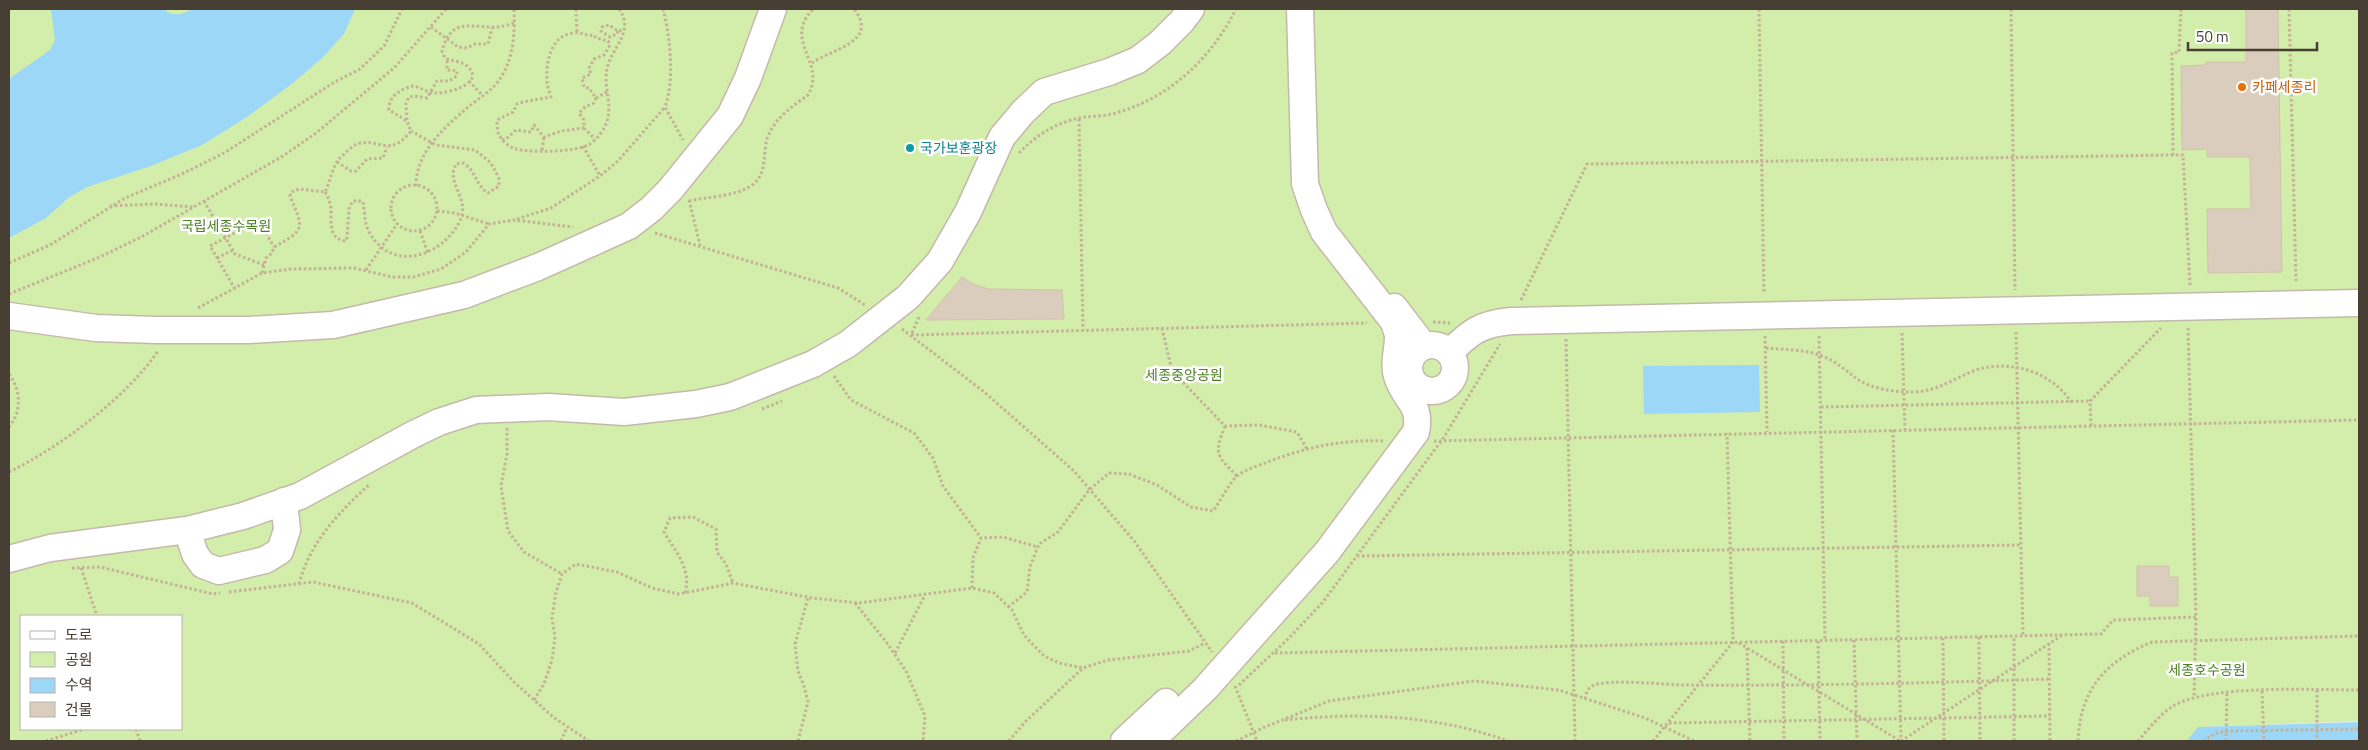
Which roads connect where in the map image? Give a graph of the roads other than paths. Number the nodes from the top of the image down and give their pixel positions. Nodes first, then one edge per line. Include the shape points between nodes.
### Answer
1 (773, 9) edge
2 (1191, 9) edge
3 (1300, 9) edge
4 (1317, 9) edge
5 (2359, 303) edge
6 (9, 316) edge
7 (1400, 322) junction
8 (1424, 346) junction
9 (1449, 353) junction
10 (1420, 398) junction
11 (284, 501) junction
12 (187, 530) junction
13 (9, 559) edge
14 (1220, 664) junction
15 (1124, 741) edge
16 (1151, 741) edge

1 - 6 lane via 733,110 691,167 651,209 629,226 538,267 464,295 333,324 172,331 96,328
2 - 11 lane via 1160,43 1138,60 1044,92 1023,112 1002,136 968,212 940,261 908,297 893,326 848,344 813,364 730,397 696,404 624,412 548,407 476,410 414,434 346,472
3 - 7 lane via 1305,184 1324,232
4 - 7 lane via 1319,181 1327,212
5 - 9 lane via 1764,315 1507,335 1493,323 1469,333
7 - 8 lane
7 - 10 lane via 1395,356 1397,376 1404,391
8 - 9 lane via 1440,346
8 - 10 lane via 1412,356 1408,370
9 - 10 lane via 1455,365 1452,381
10 - 14 lane via 1416,432 1400,441 1327,552
11 - 12 lane via 243,516
11 - 12 lane via 287,530 280,551 265,560 219,571 203,565 195,554
12 - 13 lane via 50,548
14 - 15 lane
14 - 16 lane

